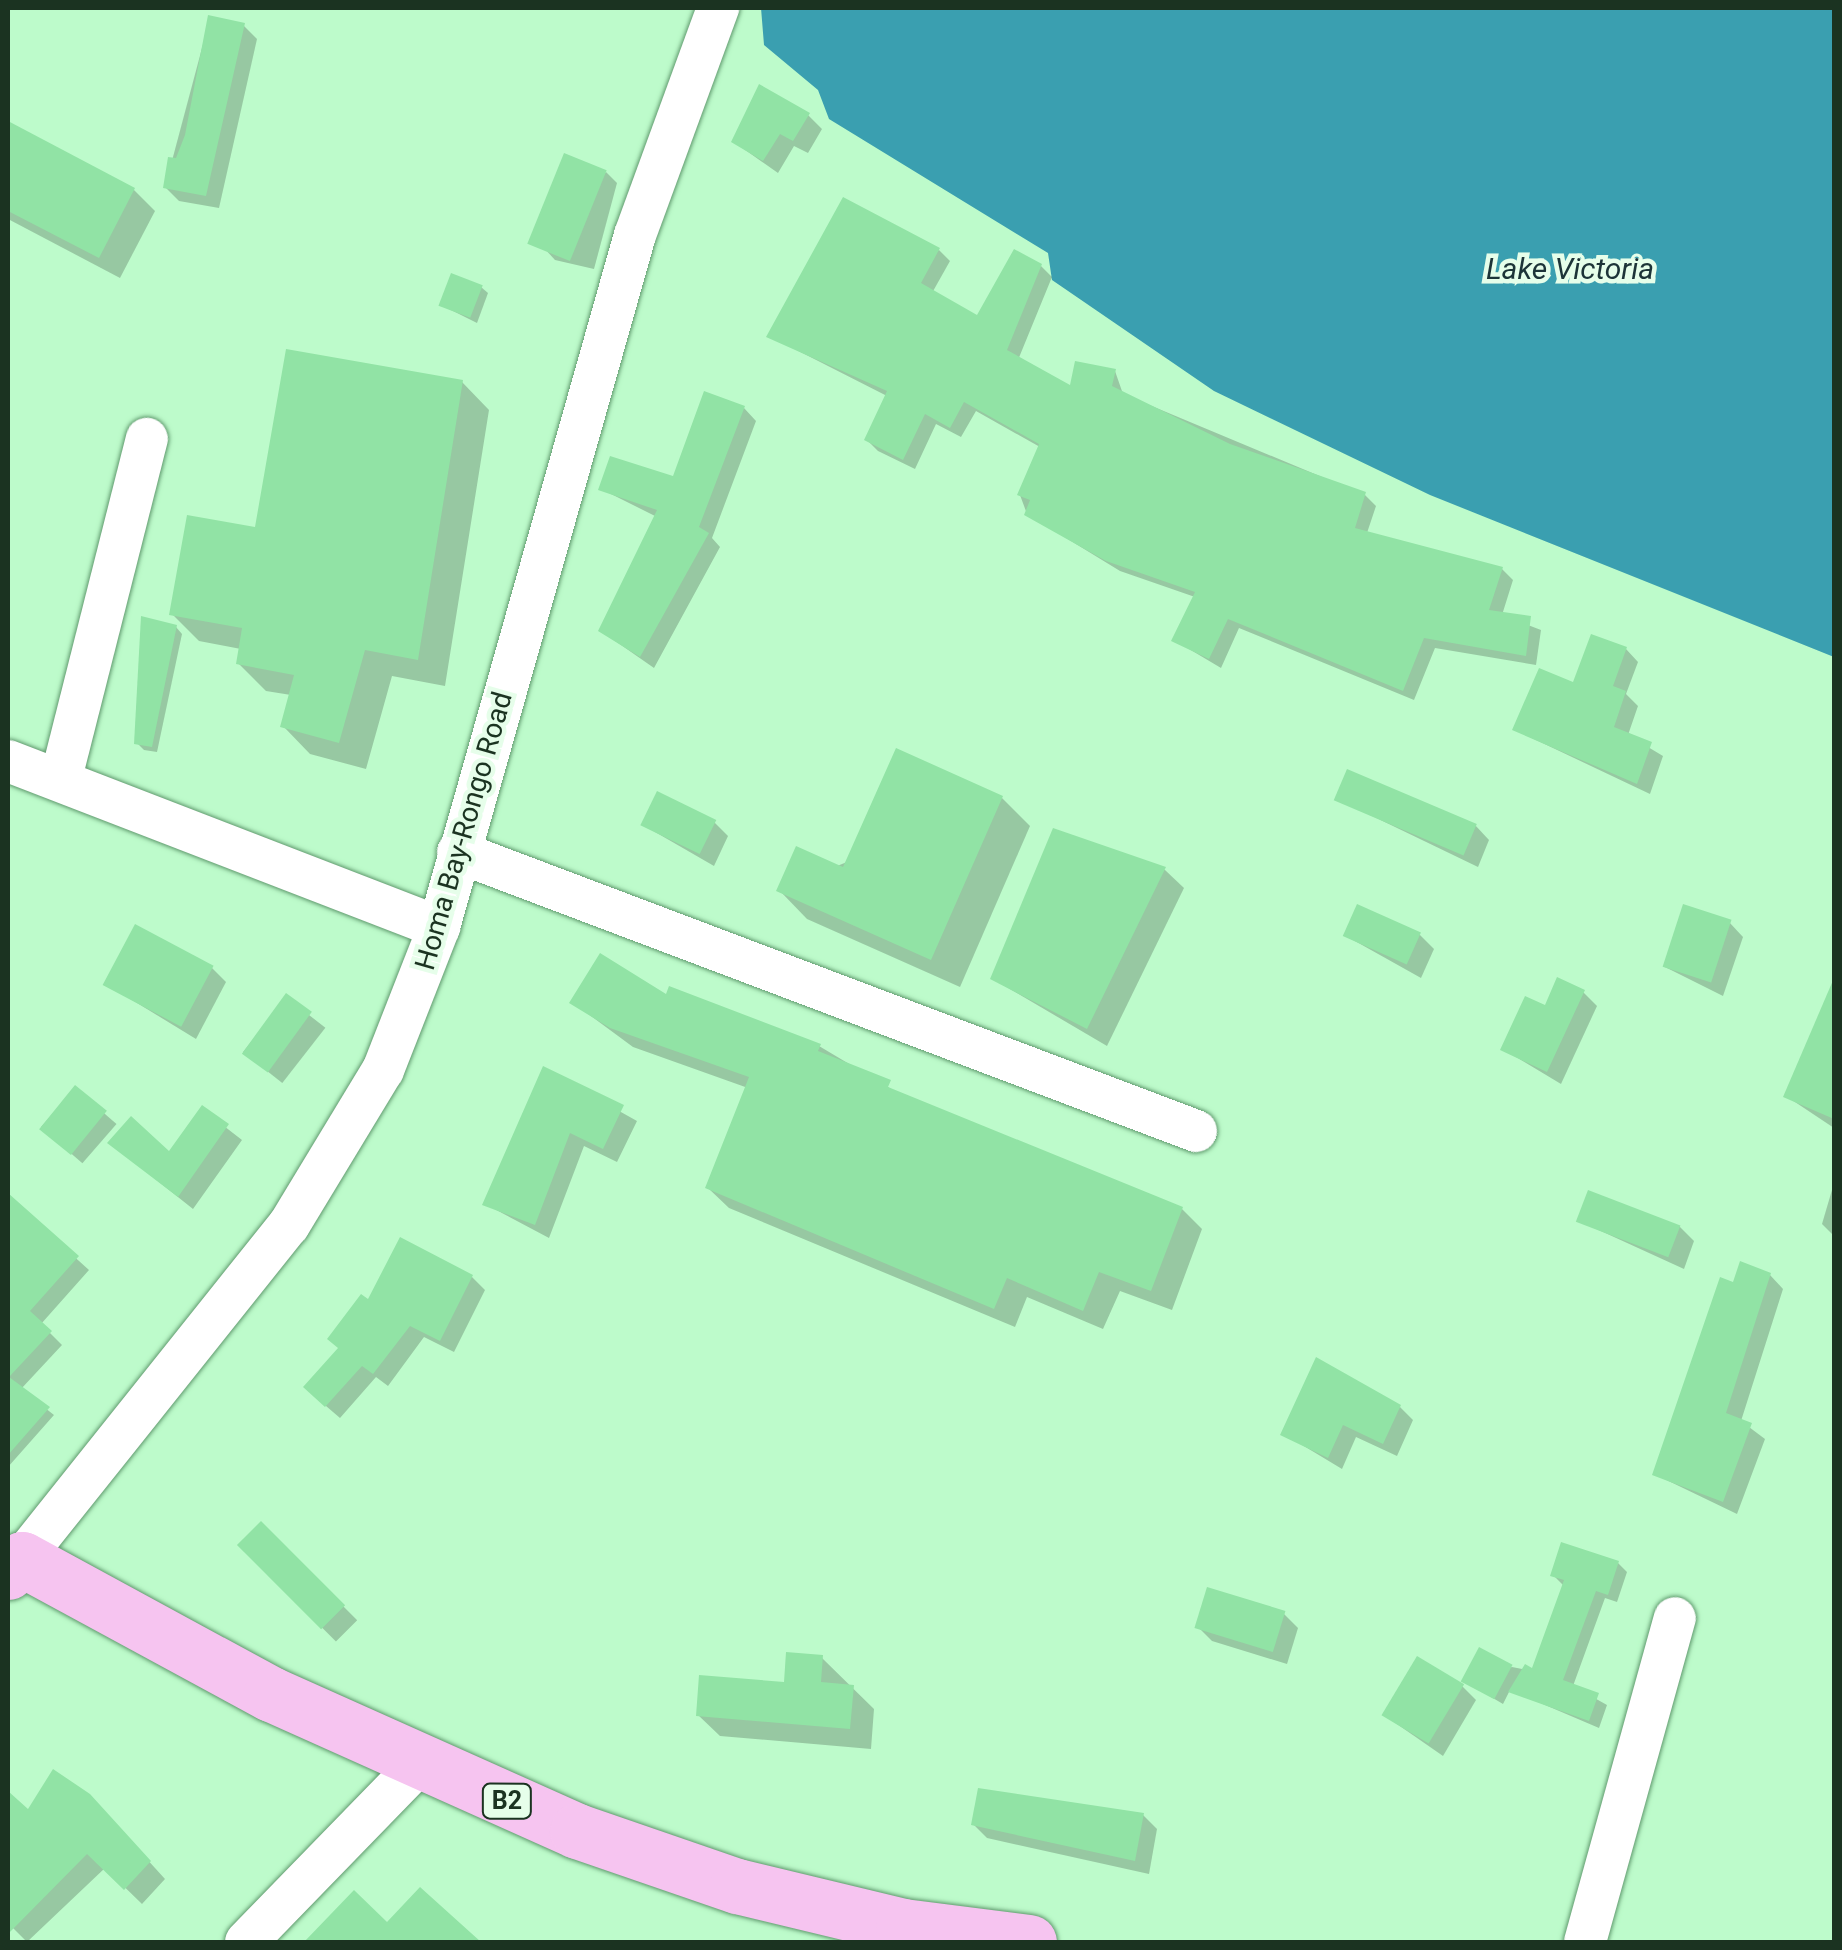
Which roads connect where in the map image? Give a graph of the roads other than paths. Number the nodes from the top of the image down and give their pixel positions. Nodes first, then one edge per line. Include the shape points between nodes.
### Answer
1 (718, 8) edge
2 (147, 439) dead end
3 (8, 761) edge
4 (61, 778) junction
5 (458, 852) junction
6 (439, 927) junction
7 (1196, 1132) dead end
8 (15, 1566) edge
9 (1675, 1618) dead end
10 (419, 1764) junction
11 (896, 1934) edge
12 (246, 1942) edge
13 (1029, 1942) edge
14 (1585, 1942) edge

1 - 5 street, Homa Bay-Rongo Road via 635,235
2 - 4 street
3 - 4 street
4 - 6 street
5 - 6 street, Homa Bay-Rongo Road
5 - 7 street
6 - 8 street, Homa Bay-Rongo Road via 339,1154
8 - 10 highway, B2
9 - 14 street
10 - 11 highway, B2 via 720,1880
10 - 12 street
11 - 13 highway, B2

